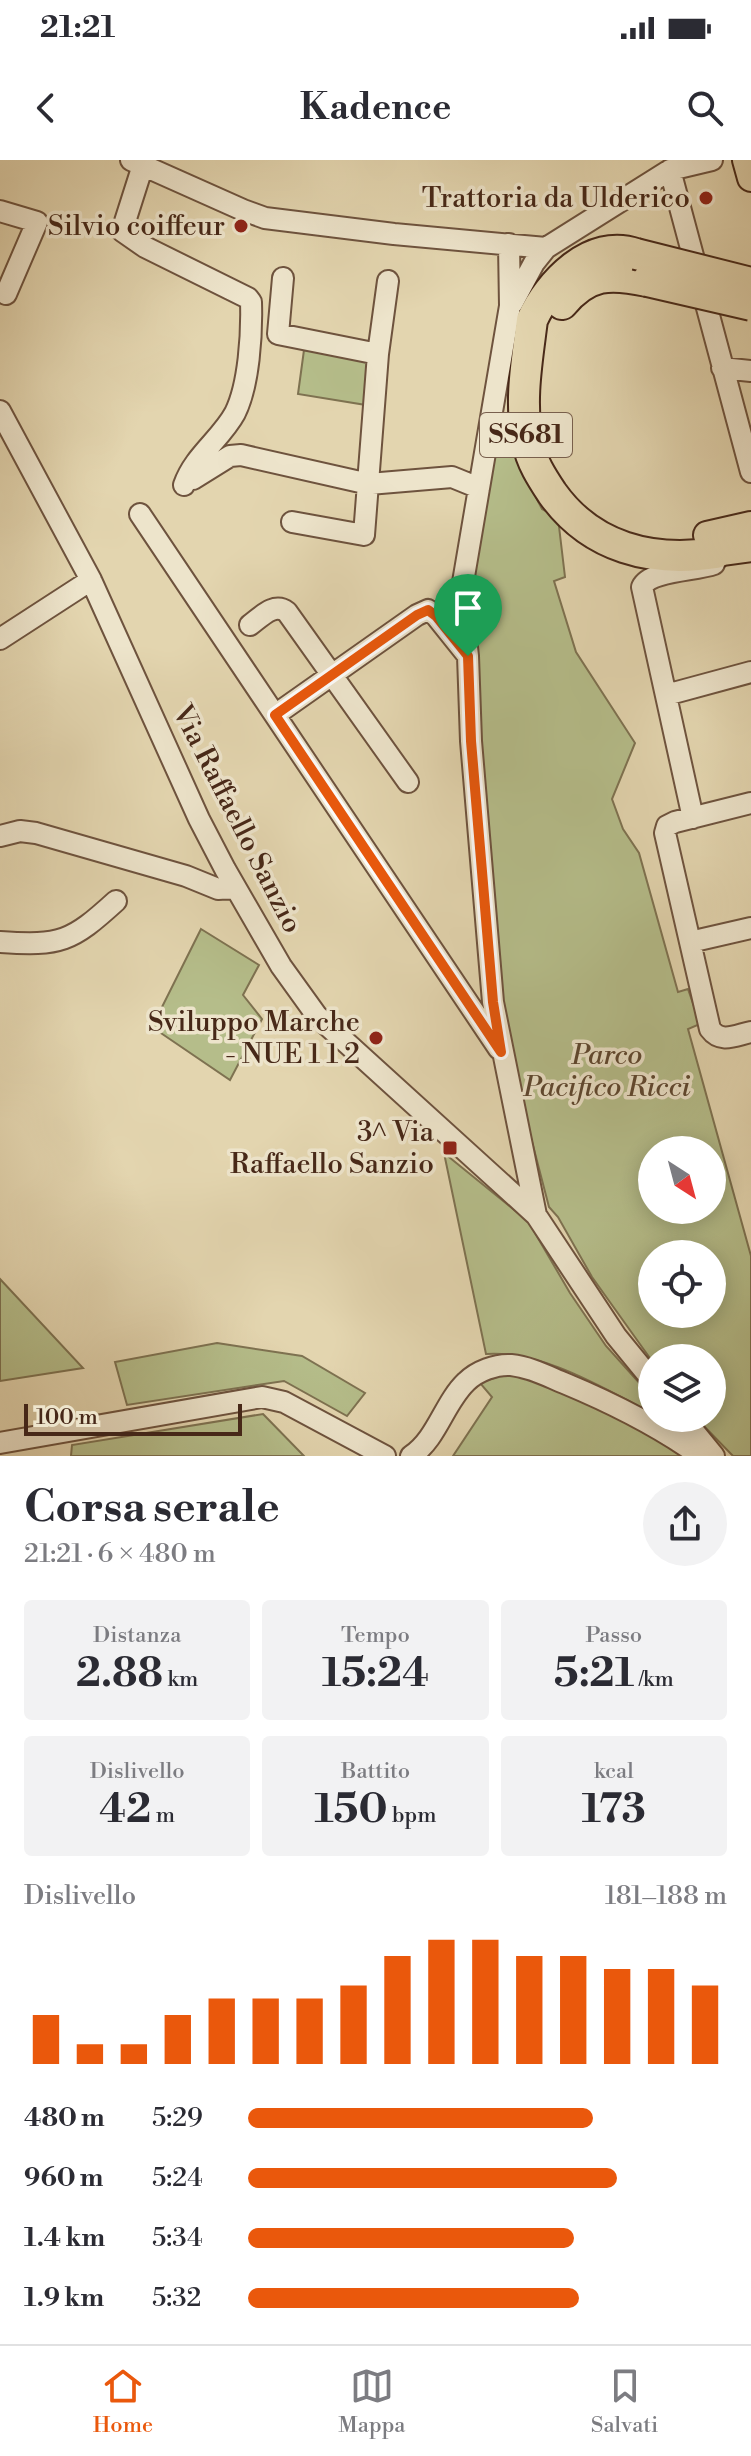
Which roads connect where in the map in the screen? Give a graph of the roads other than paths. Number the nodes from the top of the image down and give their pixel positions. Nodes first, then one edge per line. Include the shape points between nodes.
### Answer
1 (712, 160) edge
2 (746, 160) edge
3 (137, 162) edge
4 (670, 170) junction
5 (751, 178) edge
6 (0, 211) edge
7 (509, 244) junction
8 (546, 248) junction
9 (283, 278) dead end
10 (388, 281) dead end
11 (751, 283) edge
12 (6, 294) dead end
13 (751, 305) edge
14 (510, 306) junction
15 (378, 354) junction
16 (722, 368) junction
17 (751, 371) edge
18 (0, 411) edge
19 (751, 472) edge
20 (369, 484) junction
21 (479, 488) junction
22 (140, 514) dead end
23 (292, 522) dead end
24 (751, 525) edge
25 (726, 547) edge
26 (91, 580) junction
27 (250, 625) dead end
28 (0, 639) edge
29 (468, 656) junction
30 (751, 672) edge
31 (331, 674) junction
32 (666, 695) junction
33 (275, 715) junction
34 (408, 782) dead end
35 (751, 803) edge
36 (693, 818) junction
37 (0, 836) edge
38 (235, 888) junction
39 (116, 901) dead end
40 (751, 928) edge
41 (0, 942) edge
42 (690, 942) junction
43 (751, 1032) edge
44 (501, 1052) junction
45 (536, 1215) junction
46 (638, 1363) edge
47 (694, 1432) edge
48 (0, 1443) edge
49 (385, 1456) edge
50 (411, 1456) edge
51 (700, 1456) edge
52 (714, 1456) edge

1 - 4 street
2 - 5 main road
3 - 7 street via 265,218
3 - 20 street via 122,231 251,302 249,361 235,413 189,470 189,482 230,456 241,455
4 - 8 street
4 - 16 street
6 - 12 street via 37,222
7 - 8 street
7 - 14 street
8 - 14 street
9 - 15 street via 278,334
10 - 15 street
11 - 25 highway, SS681, bridge via 627,251 602,252 576,266 548,292 532,320 524,389 528,444 545,482 594,534 626,549 682,558
13 - 25 highway, SS681, bridge via 605,276 569,295 546,338 542,425 552,460 573,493 597,516 630,533
14 - 21 street
15 - 20 street
16 - 17 street
16 - 19 street
18 - 26 street, Via Raffaello Sanzio
20 - 21 street via 452,477
20 - 23 street via 364,535
21 - 29 street via 461,594
22 - 33 street
24 - 25 main road
25 - 32 street via 707,566 643,582
26 - 28 street
26 - 38 street, Via Raffaello Sanzio
27 - 31 street via 284,608
29 - 31 street via 428,610
29 - 44 street via 490,971
30 - 32 street
31 - 33 street
31 - 34 street
32 - 36 street
33 - 44 street
35 - 36 street
36 - 42 street via 670,824 665,833
37 - 38 street via 36,833 218,889
38 - 45 street, Via Raffaello Sanzio via 317,1016
39 - 41 street via 63,941
40 - 42 street
42 - 43 street via 712,1033 725,1038
44 - 45 street
45 - 46 street, Via Raffaello Sanzio
47 - 52 street
48 - 49 street via 262,1397 284,1402
50 - 51 street via 466,1382 479,1372 508,1365 526,1367 614,1404

